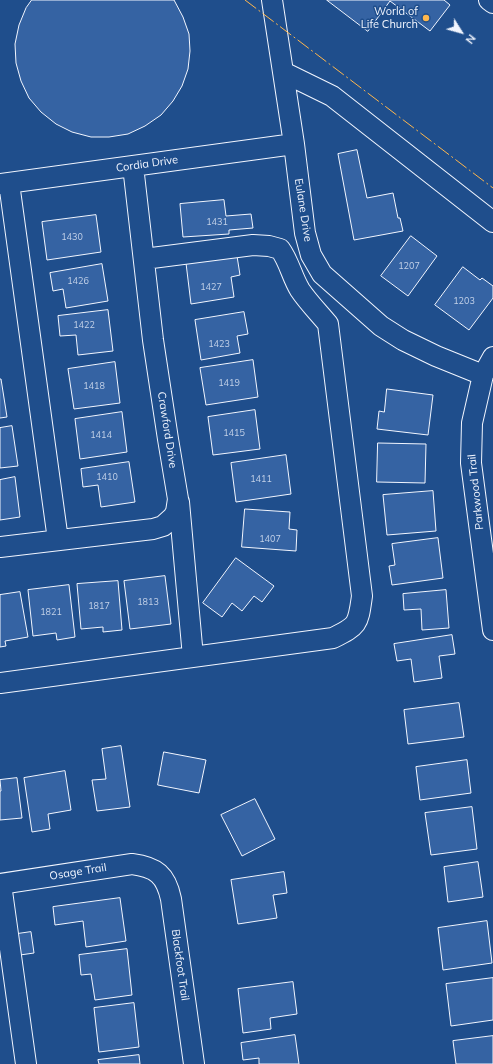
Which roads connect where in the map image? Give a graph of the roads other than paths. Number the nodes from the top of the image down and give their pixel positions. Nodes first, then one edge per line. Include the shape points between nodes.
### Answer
1 (272, 0) edge
2 (489, 0) edge
3 (493, 3) edge
4 (283, 72) junction
5 (294, 144) junction
6 (133, 166) junction
7 (4, 183) edge
8 (493, 222) edge
9 (144, 259) junction
10 (493, 357) edge
11 (483, 375) junction
12 (178, 498) junction
13 (58, 540) junction
14 (487, 540) edge
15 (0, 547) edge
16 (493, 630) edge
17 (192, 657) junction
18 (0, 683) edge
19 (156, 870) joint
20 (1, 884) edge
21 (26, 1064) edge
22 (194, 1064) edge

1 - 4 street, Eulane Drive
2 - 3 street
4 - 5 street, Eulane Drive
4 - 8 street via 332,96
5 - 6 street, Cordia Drive
5 - 11 street, Eulane Drive via 305,233 311,255 322,274 380,326 402,340
6 - 7 street, Cordia Drive
6 - 9 street, Crawford Drive
7 - 13 street
9 - 12 street, Crawford Drive via 166,432
9 - 17 street via 253,245 280,249 285,256 301,291 328,324 362,596 359,618 352,629 333,638
10 - 11 street, Parkwood Trail
11 - 14 street, Parkwood Trail via 472,423 471,463
12 - 13 street, Crawford Drive via 176,512 163,526
12 - 17 street
13 - 15 street, Crawford Drive
14 - 16 street, Parkwood Trail
17 - 18 street
19 - 20 street, Osage Trail via 132,864
19 - 22 street, Blackfoot Trail via 169,887
20 - 21 street

